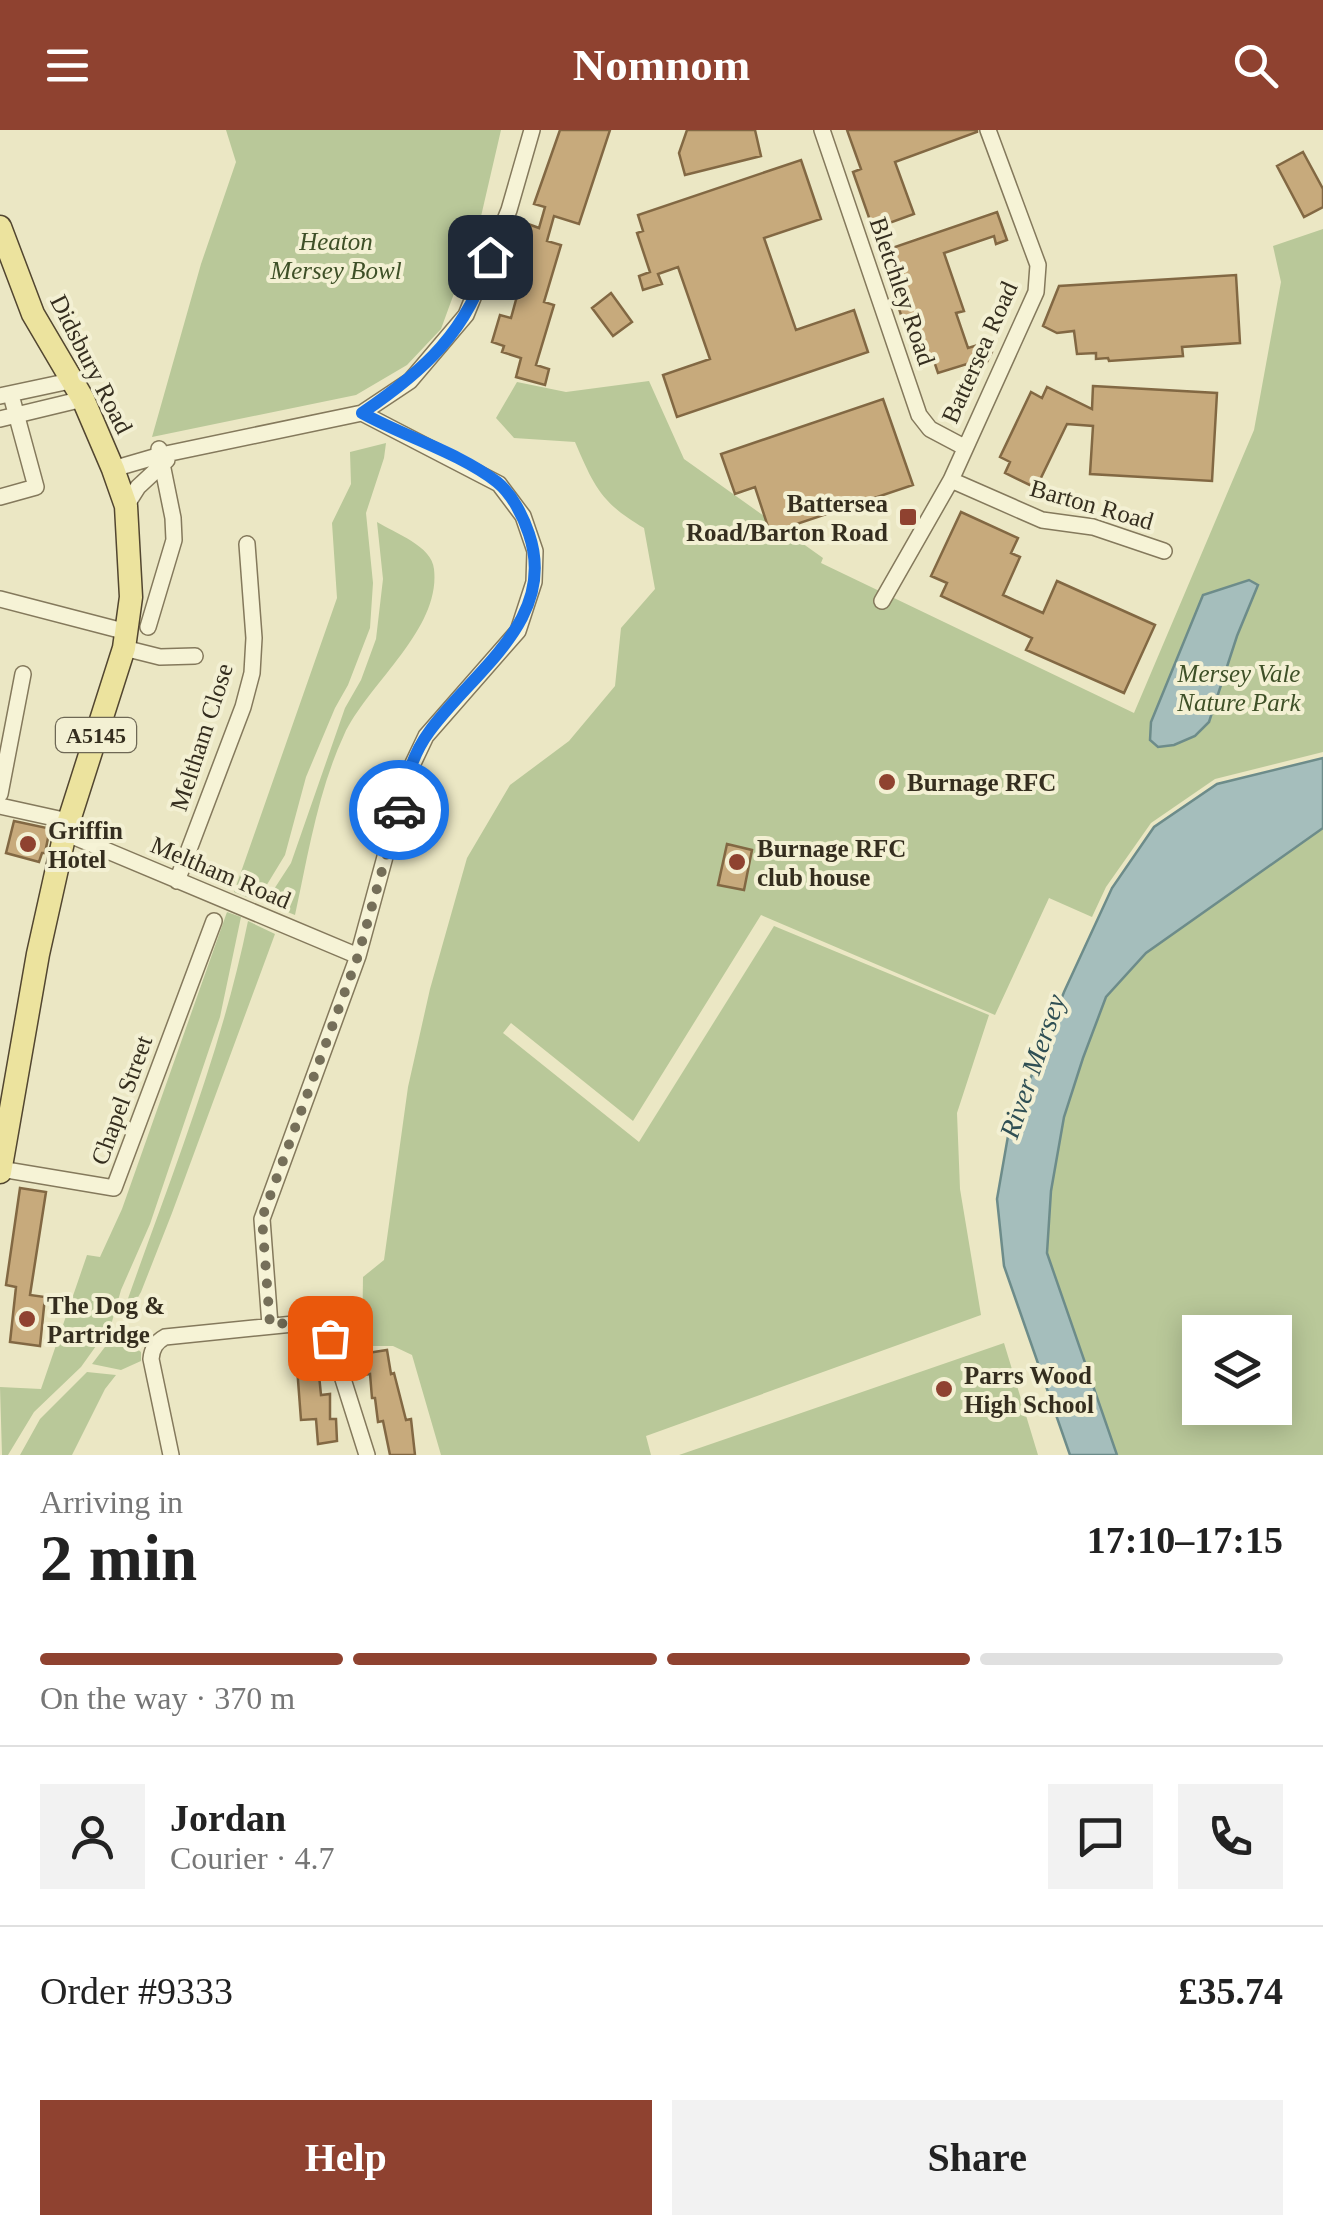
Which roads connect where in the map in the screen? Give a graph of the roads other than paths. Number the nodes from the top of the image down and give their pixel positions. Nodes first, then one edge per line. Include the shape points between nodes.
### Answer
1 (532, 130) edge
2 (822, 130) edge
3 (988, 130) edge
4 (0, 227) edge
5 (77, 390) junction
6 (5, 396) edge
7 (386, 396) junction
8 (362, 413) junction
9 (18, 415) junction
10 (0, 420) edge
11 (407, 436) junction
12 (208, 445) junction
13 (964, 447) junction
14 (161, 455) junction
15 (110, 462) junction
16 (952, 480) junction
17 (0, 497) edge
18 (126, 506) junction
19 (247, 544) dead end
20 (1164, 552) dead end
21 (0, 599) edge
22 (882, 601) dead end
23 (133, 636) junction
24 (195, 656) dead end
25 (23, 674) dead end
26 (0, 794) edge
27 (0, 806) edge
28 (66, 827) junction
29 (177, 881) junction
30 (214, 920) dead end
31 (358, 956) junction
32 (0, 1170) edge
33 (270, 1325) junction
34 (170, 1455) edge
35 (367, 1455) edge

1 - 7 street via 466,314 410,381
2 - 13 street, Bletchley Road via 919,415 930,430
3 - 13 street, Battersea Road via 1038,265 1036,292
4 - 5 main road, Didsbury Road / A5145 via 33,314
5 - 6 street
5 - 9 street
5 - 15 main road, Didsbury Road / A5145
6 - 9 street
7 - 8 street
7 - 11 street via 393,422
8 - 11 street
8 - 12 street
9 - 10 street
9 - 17 street via 36,487
11 - 31 street via 500,484 522,516 534,551 534,582 518,631 436,724 413,762
12 - 14 street
12 - 14 street
13 - 16 street, Battersea Road
14 - 15 street
14 - 18 street
14 - 23 street via 174,540
15 - 18 main road, Didsbury Road / A5145
16 - 20 street, Barton Road via 1042,520 1093,527
16 - 22 street
18 - 23 main road, Didsbury Road / A5145
19 - 29 street, Meltham Close via 252,673
21 - 23 street
23 - 24 street via 160,657
23 - 28 main road, Didsbury Road / A5145
25 - 26 street
27 - 28 street, Meltham Road
28 - 29 street, Meltham Road
28 - 32 main road, Didsbury Road / A5145
29 - 31 street, Meltham Road
30 - 32 street, Chapel Street via 114,1188
31 - 33 street via 262,1218
33 - 34 street via 165,1336 154,1345
33 - 35 street via 324,1327

